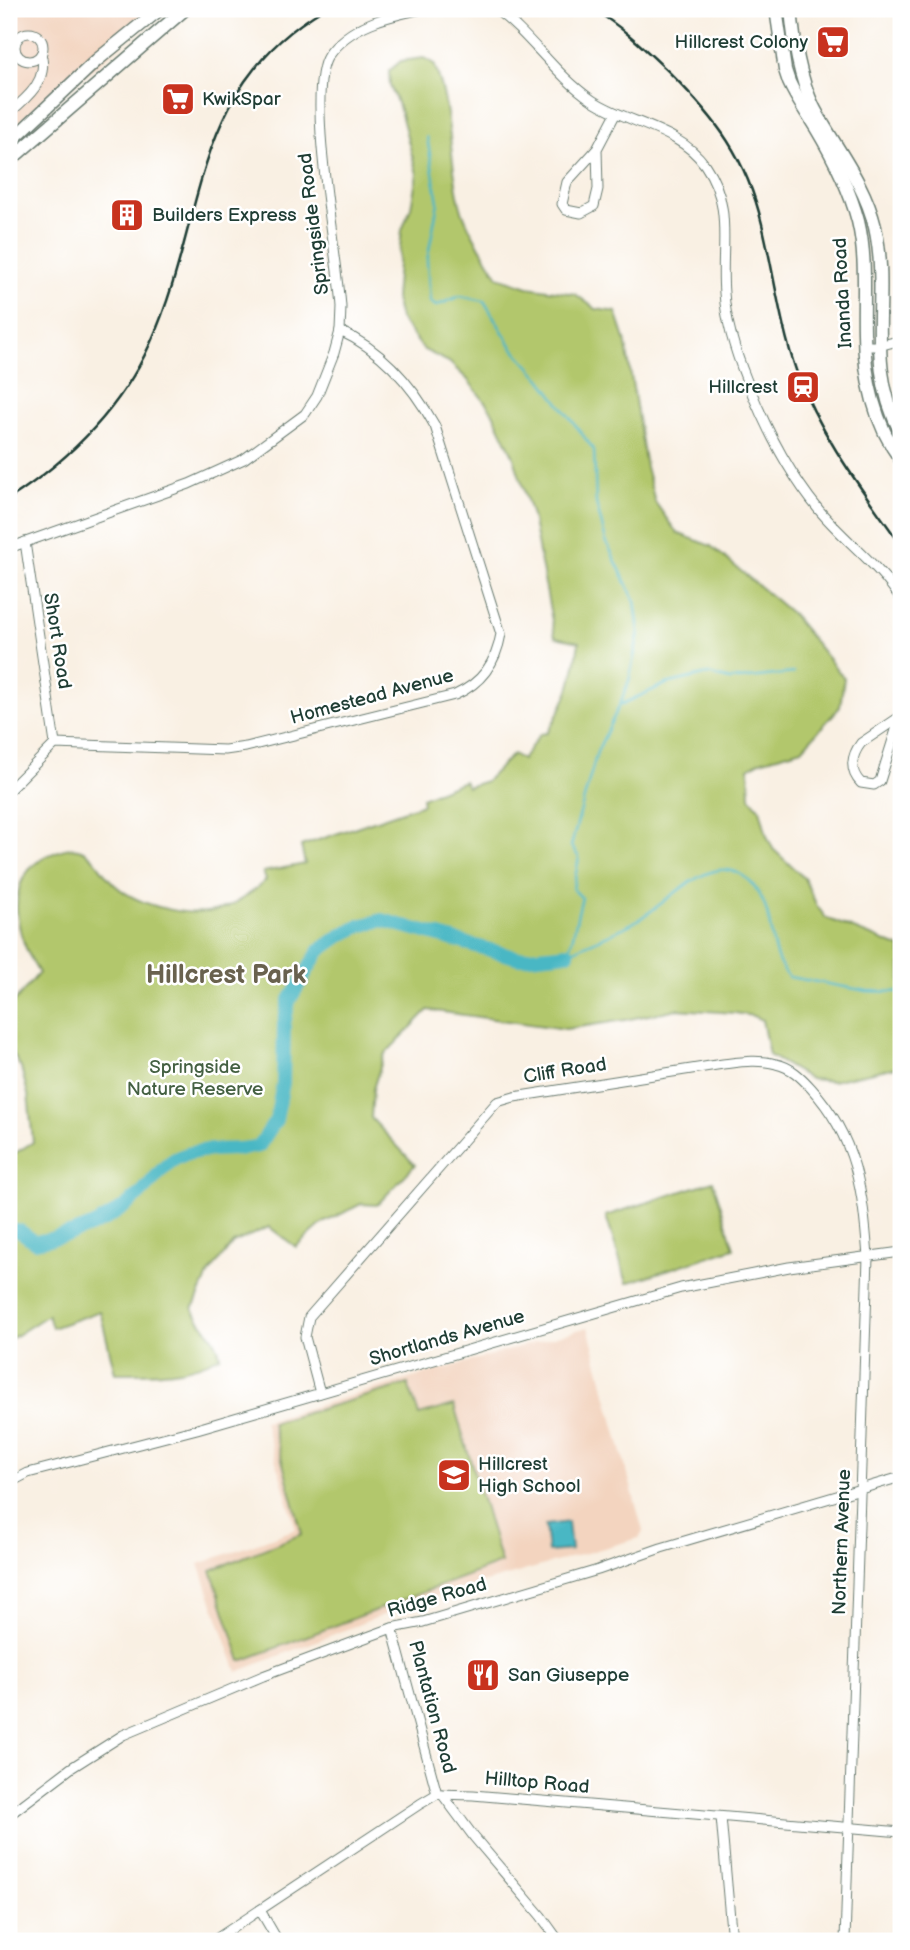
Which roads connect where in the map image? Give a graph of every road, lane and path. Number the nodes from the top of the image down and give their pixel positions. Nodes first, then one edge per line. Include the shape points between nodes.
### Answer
1 (160, 9) edge
2 (185, 9) edge
3 (422, 9) edge
4 (495, 9) edge
5 (776, 9) edge
6 (791, 9) edge
7 (12, 45) edge
8 (41, 54) junction
9 (9, 113) edge
10 (616, 113) junction
11 (9, 143) edge
12 (597, 149) junction
13 (10, 158) edge
14 (340, 331) junction
15 (901, 340) edge
16 (864, 346) junction
17 (879, 346) junction
18 (901, 432) edge
19 (901, 460) edge
20 (25, 542) junction
21 (9, 548) edge
22 (901, 599) edge
23 (901, 717) edge
24 (55, 744) junction
25 (9, 790) edge
26 (901, 1252) edge
27 (868, 1257) junction
28 (320, 1393) junction
29 (901, 1477) edge
30 (9, 1483) edge
31 (861, 1490) junction
32 (392, 1628) junction
33 (440, 1794) junction
34 (9, 1815) edge
35 (721, 1816) junction
36 (850, 1828) junction
37 (901, 1832) edge
38 (260, 1910) junction
39 (213, 1941) edge
40 (278, 1941) edge
41 (559, 1941) edge
42 (732, 1941) edge
43 (845, 1941) edge

1 - 11 main road via 97,60
2 - 13 main road
3 - 14 street, Springside Road via 379,20 349,35 329,55 320,76
4 - 10 street via 573,84
5 - 16 main road, Inanda Road via 789,82 842,173 854,207 863,253
6 - 17 main road, Inanda Road via 799,67 807,89 853,169 874,224 880,266
7 - 8 street via 24,60
7 - 8 street via 23,34 35,34 43,43
8 - 9 street via 40,81
10 - 12 street
10 - 22 street via 682,142 716,182 725,217 724,298 755,402 800,485
12 - 12 street via 594,206 581,213 566,210 562,204 567,182
14 - 20 street, Springside Road via 327,375 305,414 244,459 189,484
14 - 24 street, Homestead Avenue via 366,344 399,374 435,426 501,634 491,665 470,689 455,695 246,747
15 - 17 street
16 - 17 street
16 - 19 main road, Inanda Road via 877,415
17 - 18 main road, Inanda Road via 888,401
20 - 21 street, Springside Road
20 - 24 street, Short Road
23 - 23 street via 880,780 874,785 861,783 853,769 857,747
24 - 25 street
26 - 27 street, Shortlands Avenue
27 - 28 street, Shortlands Avenue via 681,1288
27 - 28 street, Cliff Road via 862,1190 841,1129 820,1097 801,1076 785,1067 753,1061 709,1065 503,1099 488,1110 312,1312 305,1337
27 - 31 street, Northern Avenue
28 - 30 street, Shortlands Avenue via 27,1473
29 - 31 street, Ridge Road
31 - 32 street, Ridge Road
31 - 36 street, Northern Avenue
32 - 33 street, Plantation Road
32 - 34 street, Ridge Road via 123,1735
33 - 35 street, Hilltop Road
33 - 38 street
33 - 41 street, Plantation Road
35 - 36 street, Hilltop Road
35 - 42 street
36 - 37 street, Hilltop Road
36 - 43 street, Northern Avenue
38 - 39 street
38 - 40 street

